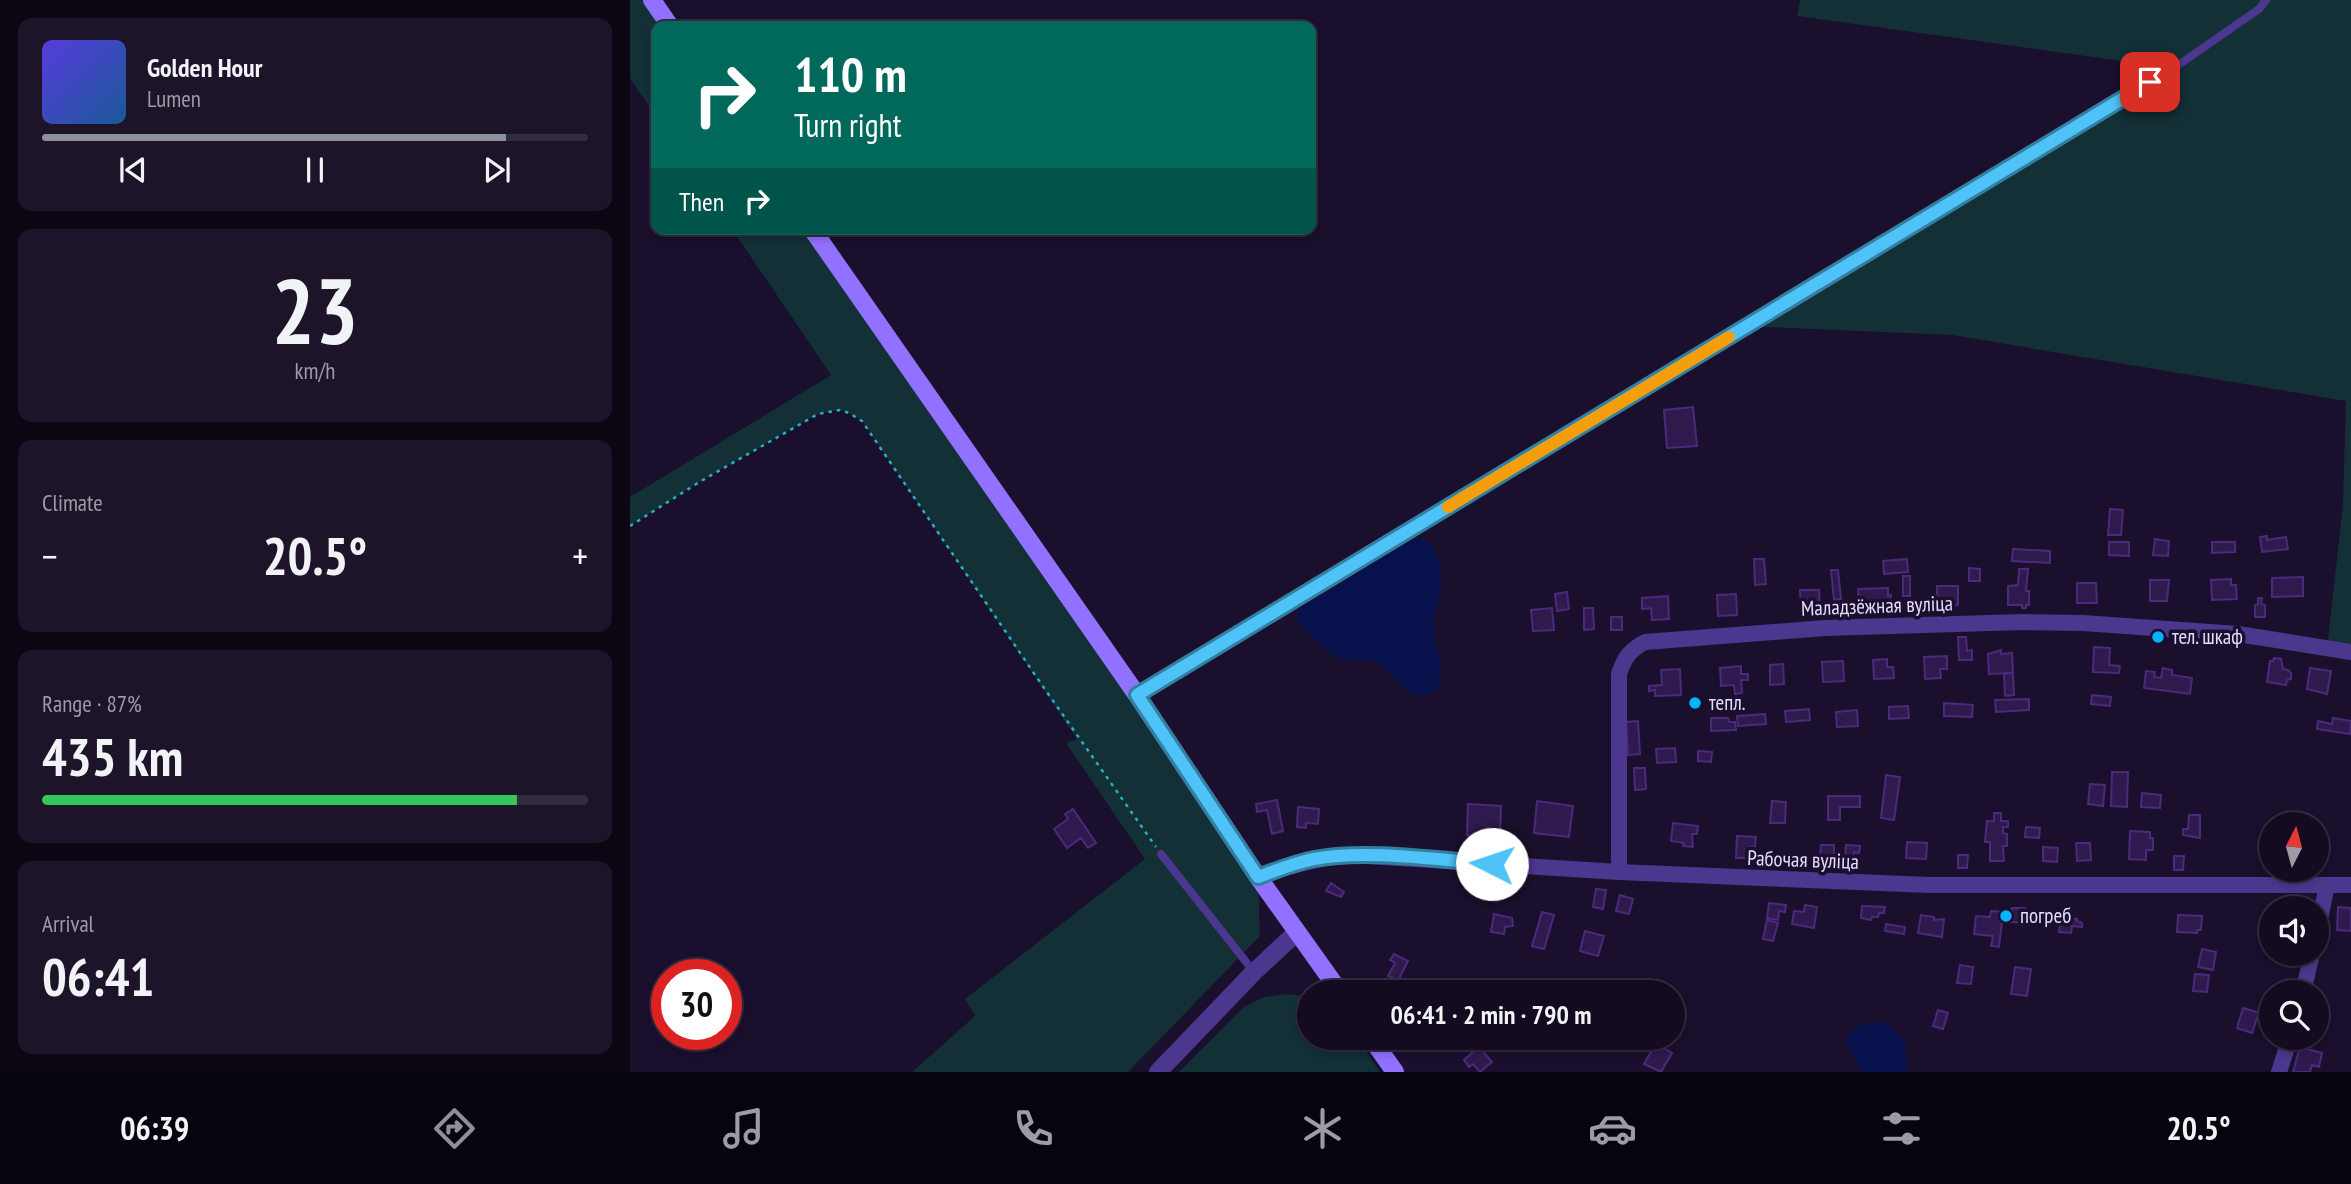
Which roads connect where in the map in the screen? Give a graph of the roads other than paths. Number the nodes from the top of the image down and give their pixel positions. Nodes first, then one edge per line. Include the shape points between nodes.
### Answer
1 (652, 0) edge
2 (2266, 0) edge
3 (667, 21) edge
4 (816, 235) edge
5 (2351, 652) edge
6 (1137, 695) junction
7 (1161, 854) road end
8 (1619, 872) junction
9 (1258, 877) junction
10 (2351, 885) edge
11 (2327, 886) junction
12 (2325, 896) edge
13 (1297, 932) junction
14 (1254, 972) junction
15 (1331, 980) edge
16 (1379, 1050) edge
17 (2286, 1050) edge
18 (1158, 1072) edge
19 (1395, 1072) edge
20 (2279, 1072) edge

1 - 3 main road
2 - 6 lane via 2174,68
4 - 6 main road
5 - 8 street, Маладзёжная вуліца via 2225,633 2023,622 1825,628 1645,642 1623,660 1619,674
6 - 9 main road
7 - 14 lane
8 - 9 street, Рабочая вуліца via 1352,855 1317,858
8 - 11 street, Рабочая вуліца via 1929,885
9 - 13 main road
10 - 11 street, Рабочая вуліца
11 - 12 street
13 - 14 street
13 - 15 main road
14 - 18 street
16 - 19 main road
17 - 20 street

